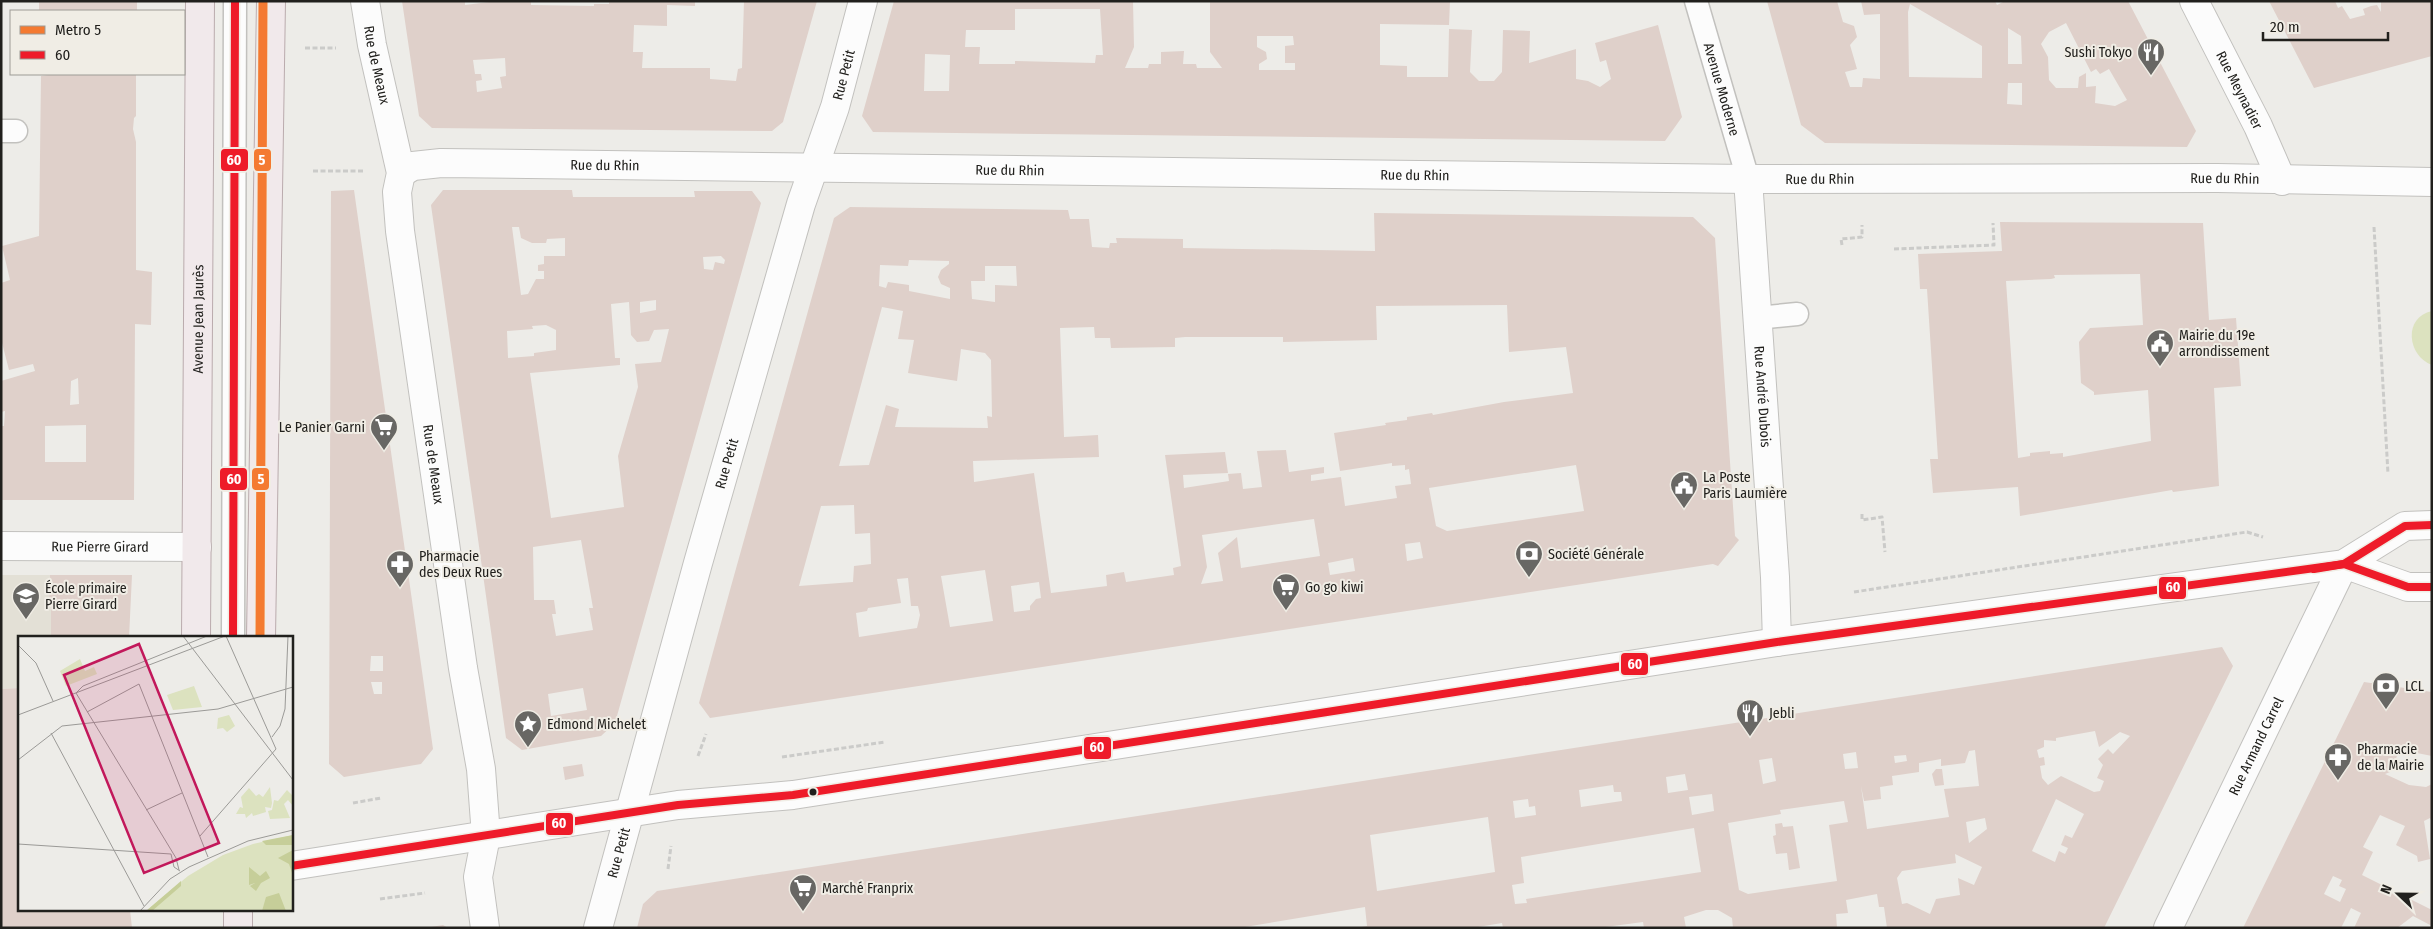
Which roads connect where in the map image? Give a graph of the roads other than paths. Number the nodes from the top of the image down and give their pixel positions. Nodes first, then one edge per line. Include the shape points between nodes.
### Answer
1 (200, 1) edge
2 (235, 1) edge
3 (271, 1) edge
4 (365, 1) edge
5 (863, 1) edge
6 (1696, 1) edge
7 (2194, 1) edge
8 (814, 167) junction
9 (401, 174) junction
10 (1748, 179) junction
11 (2282, 180) junction
12 (2432, 182) edge
13 (1797, 314) dead end
14 (1758, 318) junction
15 (2432, 525) edge
16 (1, 546) edge
17 (197, 547) junction
18 (2344, 564) junction
19 (2432, 587) edge
20 (196, 636) edge
21 (233, 636) edge
22 (261, 636) edge
23 (1777, 642) junction
24 (629, 814) junction
25 (486, 836) junction
26 (292, 866) edge
27 (238, 912) edge
28 (238, 928) edge
29 (485, 928) edge
30 (598, 928) edge
31 (2168, 928) edge

1 - 17 main road, Avenue Jean Jaurès
2 - 21 lane
3 - 22 main road
4 - 9 street, Rue de Meaux
5 - 8 street, Rue Petit via 835,107
6 - 10 lane, Avenue Moderne
7 - 11 street, Rue Meynadier
8 - 9 street, Rue du Rhin via 441,164 413,166
8 - 10 street, Rue du Rhin
8 - 24 street, Rue Petit via 706,534
9 - 25 street, Rue de Meaux via 397,192 400,232 463,668 481,769
10 - 11 street, Rue du Rhin
10 - 14 street, Rue André Dubois
11 - 12 street, Rue du Rhin
13 - 14 lane
14 - 23 street, Rue André Dubois
15 - 18 street via 2405,526
16 - 17 street, Rue Pierre Girard
17 - 20 main road, Avenue Jean Jaurès
18 - 19 street via 2408,587
18 - 23 street
18 - 31 street, Rue Armand Carrel
23 - 24 street via 793,795 678,805
24 - 25 street
24 - 30 street, Rue Petit
25 - 26 street
25 - 29 street, Rue de Meaux via 478,877
27 - 28 main road

